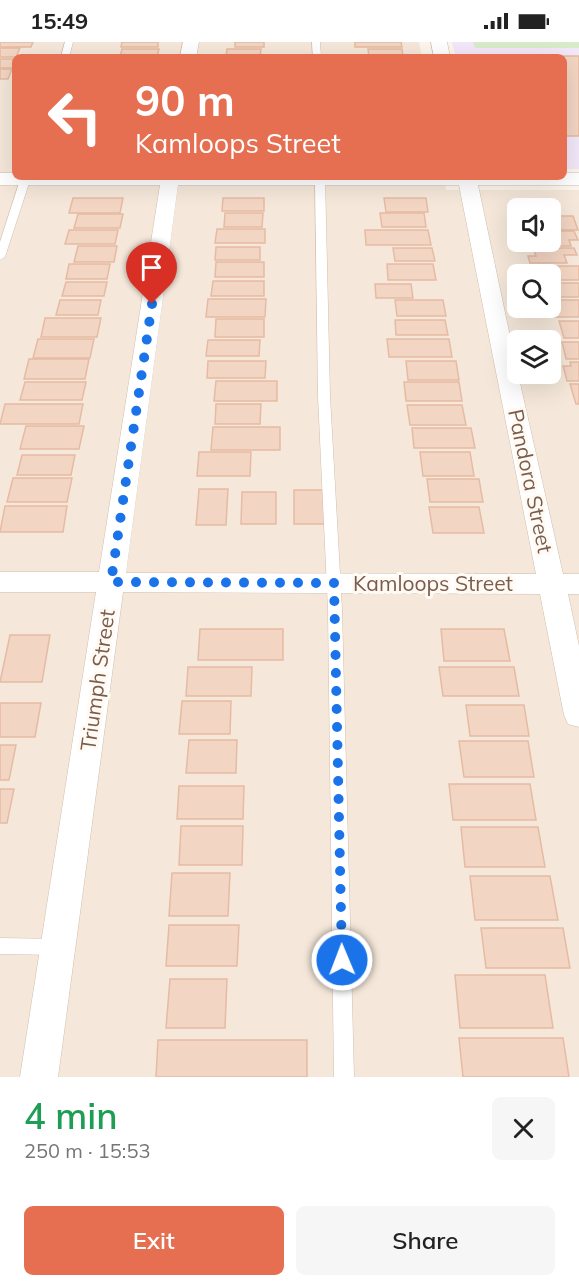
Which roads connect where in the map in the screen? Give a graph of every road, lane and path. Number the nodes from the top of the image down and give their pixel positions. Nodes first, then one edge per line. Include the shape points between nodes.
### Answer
1 (24, 180) edge
2 (170, 180) edge
3 (320, 180) edge
4 (468, 180) edge
5 (0, 257) edge
6 (0, 582) edge
7 (111, 582) junction
8 (334, 583) junction
9 (566, 584) edge
10 (579, 715) edge
11 (0, 946) edge
12 (58, 947) junction
13 (39, 1077) edge
14 (344, 1077) edge

1 - 5 lane
2 - 7 street, Triumph Street
3 - 8 lane via 324,396
4 - 9 street, Pandora Street
6 - 7 street, Kamloops Street
7 - 8 street, Kamloops Street
7 - 12 street, Triumph Street
8 - 9 street, Kamloops Street
8 - 14 lane
9 - 10 street, Pandora Street
11 - 12 lane
12 - 13 street, Triumph Street

